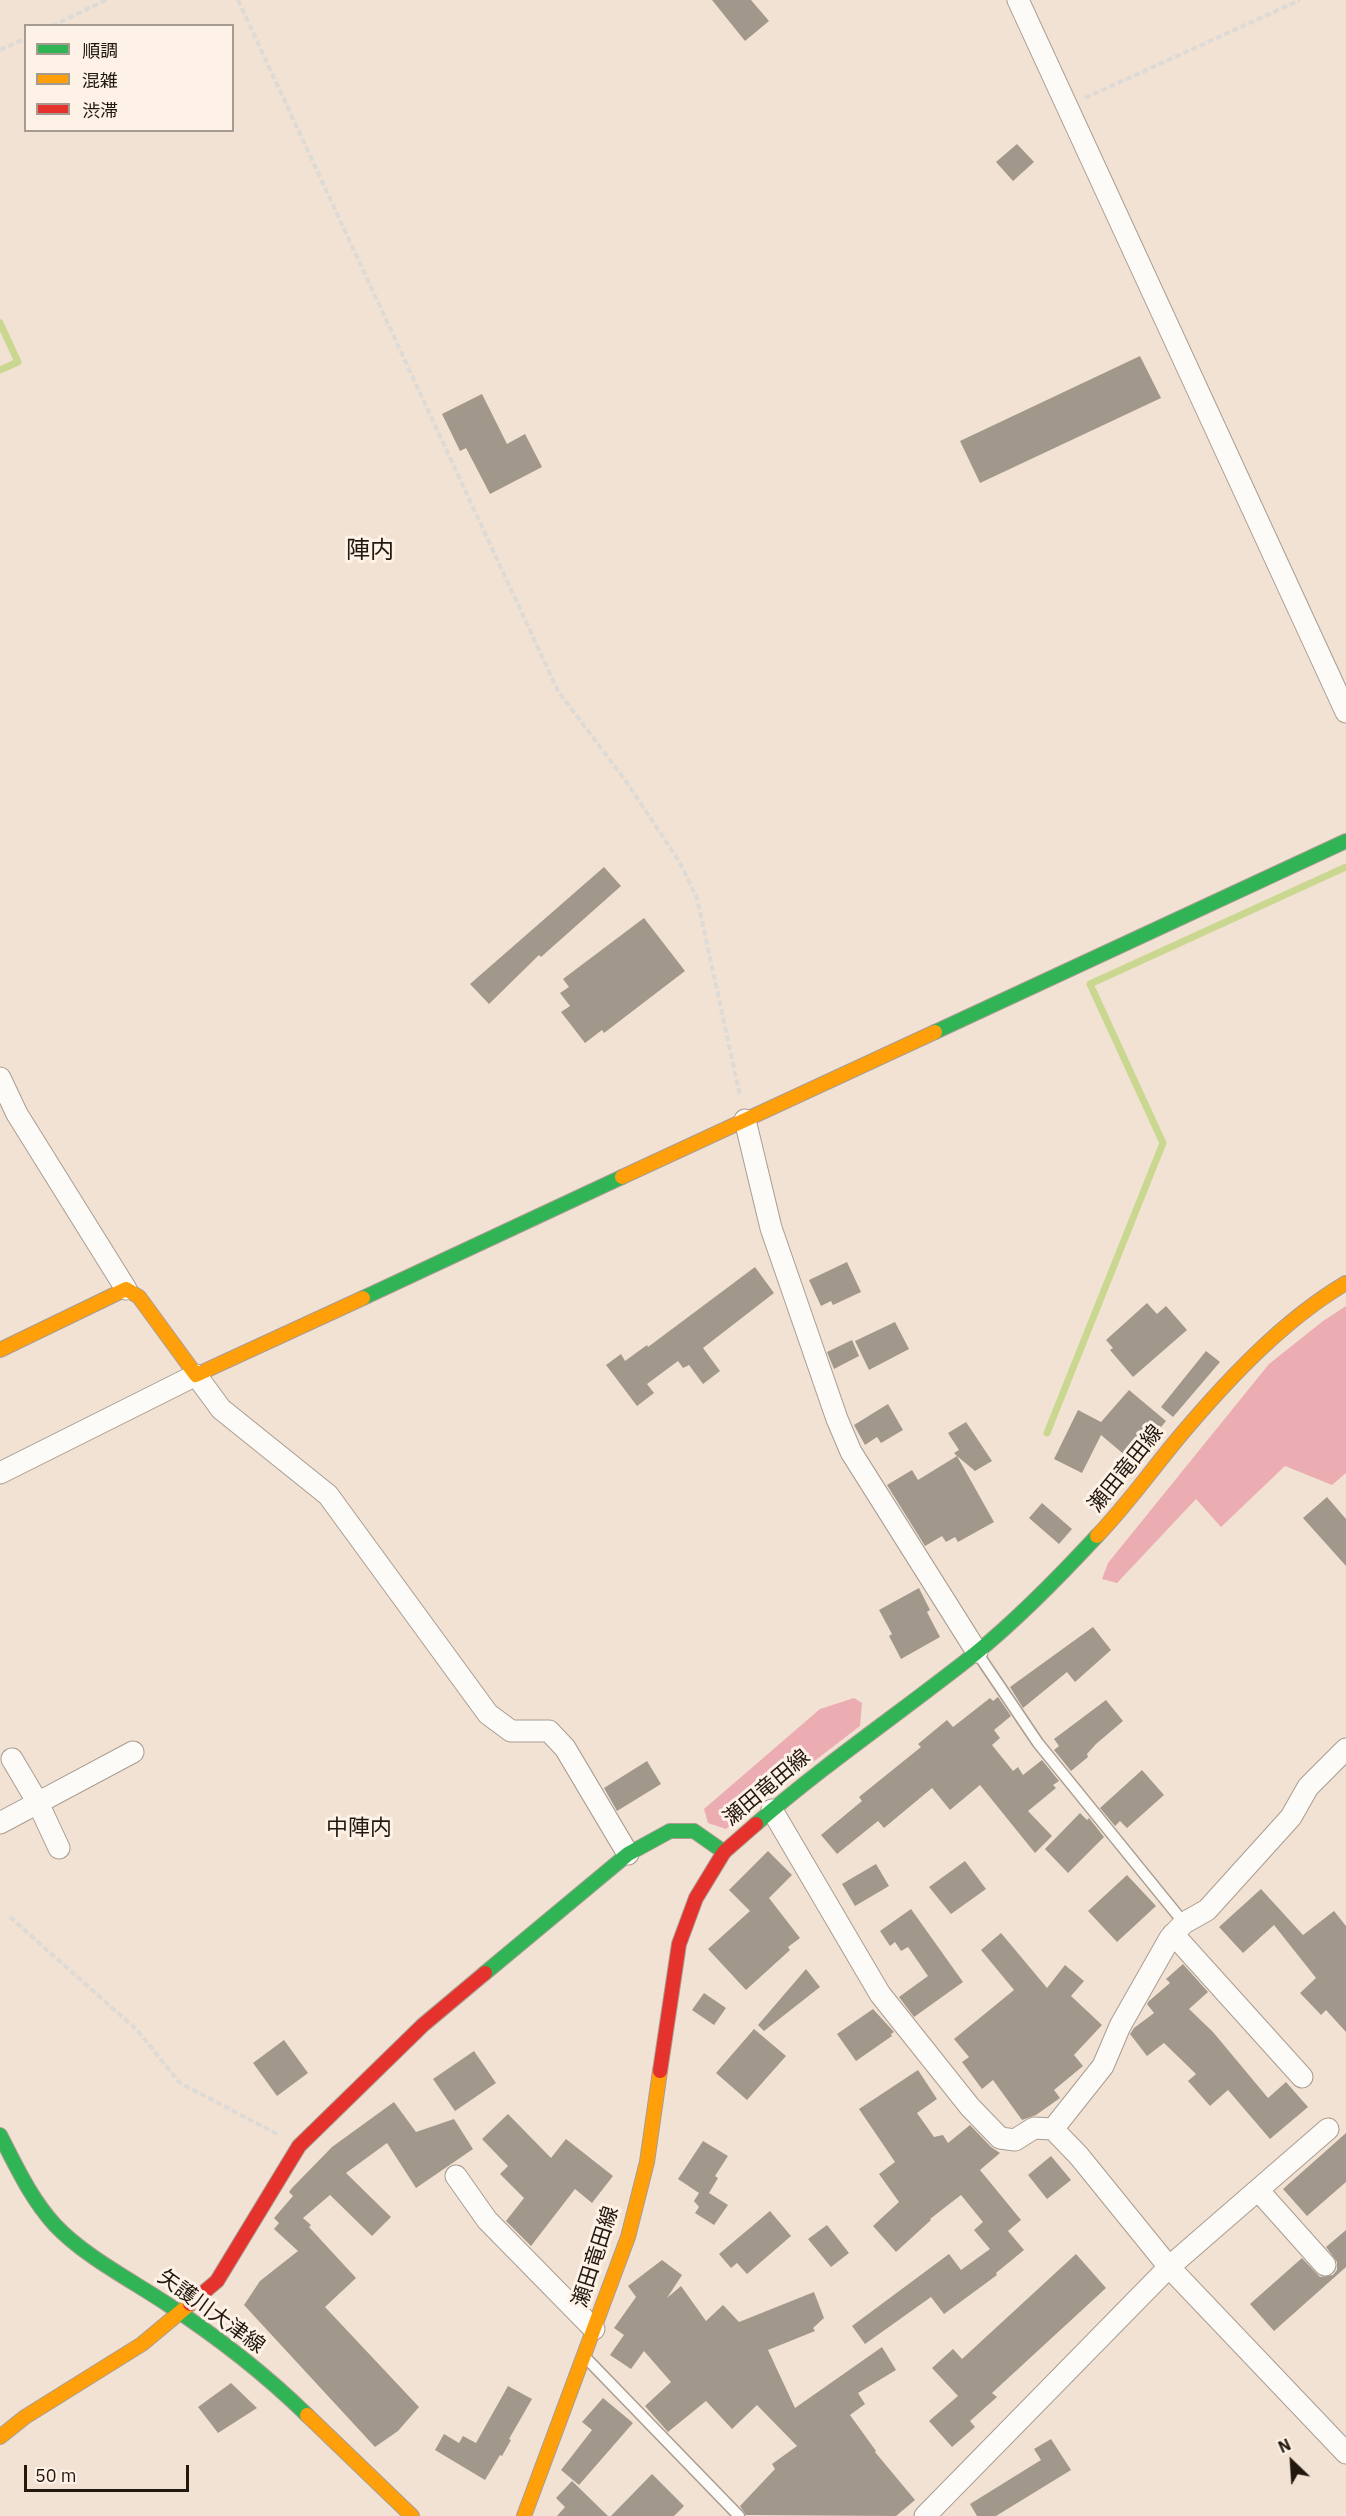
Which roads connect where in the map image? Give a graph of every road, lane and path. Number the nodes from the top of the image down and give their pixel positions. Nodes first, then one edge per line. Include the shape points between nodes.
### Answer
1 (106, 0) edge
2 (238, 0) edge
3 (1018, 0) edge
4 (1300, 0) edge
5 (56, 24) edge
6 (24, 39) edge
7 (0, 50) edge
8 (1067, 106) junction
9 (1346, 712) edge
10 (1346, 841) edge
11 (0, 1078) edge
12 (745, 1120) junction
13 (1346, 1283) edge
14 (126, 1289) junction
15 (0, 1350) edge
16 (196, 1375) junction
17 (0, 1473) edge
18 (977, 1652) junction
19 (1346, 1749) edge
20 (133, 1752) dead end
21 (12, 1759) dead end
22 (38, 1803) junction
23 (772, 1810) junction
24 (0, 1823) edge
25 (59, 1848) dead end
26 (724, 1852) junction
27 (628, 1854) junction
28 (10, 1917) dead end
29 (1179, 1929) junction
30 (1302, 2077) dead end
31 (1053, 2129) junction
32 (1328, 2129) dead end
33 (0, 2135) edge
34 (299, 2146) junction
35 (456, 2176) dead end
36 (1258, 2190) junction
37 (1325, 2265) dead end
38 (1169, 2267) junction
39 (181, 2313) junction
40 (594, 2329) junction
41 (585, 2356) junction
42 (0, 2437) edge
43 (1346, 2453) edge
44 (933, 2513) edge
45 (412, 2516) edge
46 (524, 2516) edge
47 (740, 2516) edge

1 - 5 path
2 - 12 path via 558,691 625,780 679,861 697,898
3 - 8 street
4 - 8 path
6 - 7 path
8 - 9 street
10 - 12 street
11 - 14 street via 17,1114
12 - 16 street
12 - 18 street via 771,1228 851,1452
13 - 18 street, 瀬田竜田線 via 1317,1300 1269,1341 1185,1430 1119,1513 1050,1586
14 - 15 street
14 - 16 street via 139,1297
16 - 17 street
16 - 27 street via 221,1409 328,1495 488,1714 511,1731 549,1731 565,1748
18 - 23 street, 瀬田竜田線
18 - 29 lane via 1038,1743
19 - 29 street via 1308,1787 1291,1817 1207,1910
20 - 22 street
21 - 22 street
22 - 24 street
22 - 25 street
23 - 26 street, 瀬田竜田線
23 - 31 street via 880,1994 970,2107 1000,2138 1015,2140 1034,2128
26 - 27 street via 694,1831 669,1831
26 - 40 street, 瀬田竜田線 via 696,1898 679,1944 647,2162 628,2237
27 - 34 street via 423,2025
28 - 34 path via 137,2030 180,2083
29 - 30 street
29 - 31 street via 1120,2026 1102,2066
31 - 38 street
32 - 36 street
33 - 39 street, 矢護川大津線 via 29,2190 55,2224 84,2249
34 - 39 street via 218,2281
35 - 40 street via 487,2220
36 - 37 street
36 - 38 street
38 - 43 street
38 - 44 street
39 - 42 street via 142,2344 26,2416
39 - 45 street, 矢護川大津線 via 299,2407
40 - 41 street, 瀬田竜田線
41 - 46 street, 瀬田竜田線
41 - 47 lane

